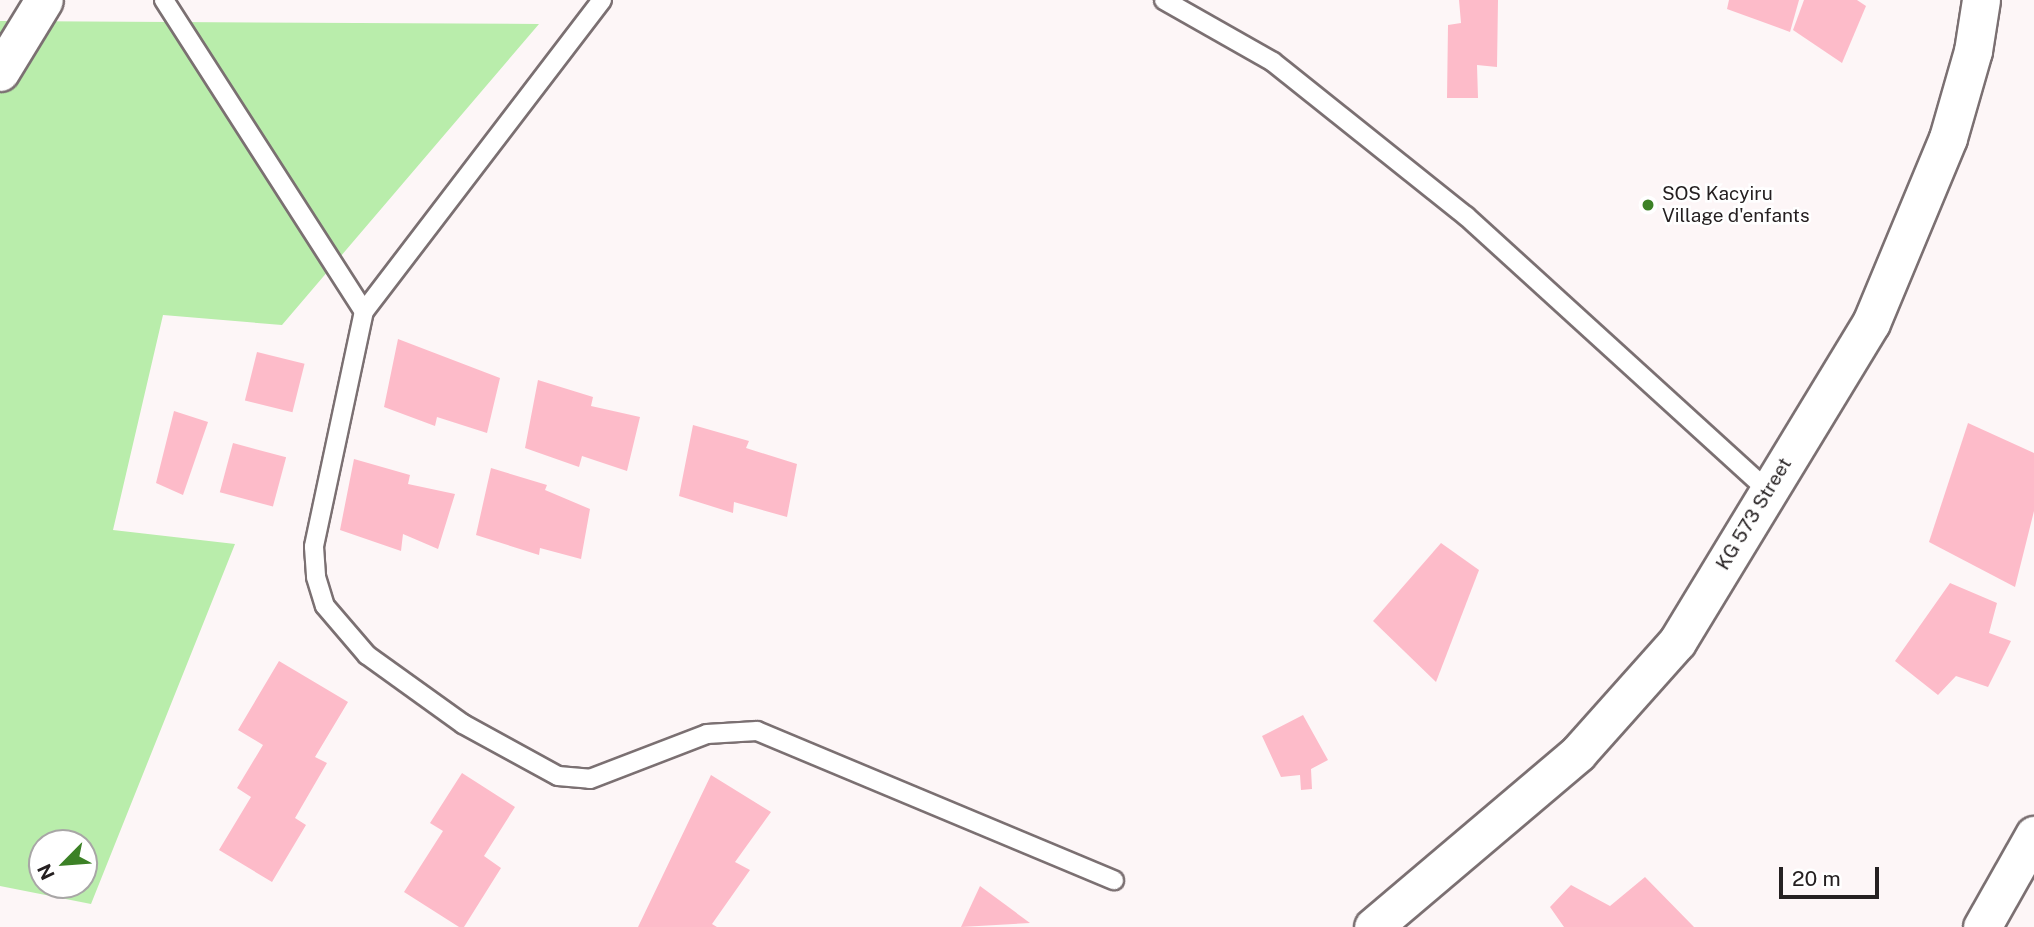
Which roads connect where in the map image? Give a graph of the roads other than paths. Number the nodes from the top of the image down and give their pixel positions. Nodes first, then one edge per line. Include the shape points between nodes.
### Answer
1 (44, 0) edge
2 (164, 0) edge
3 (602, 0) edge
4 (1164, 0) edge
5 (1981, 0) edge
6 (0, 72) edge
7 (364, 311) junction
8 (1768, 491) junction
9 (2034, 835) edge
10 (1114, 880) dead end
11 (1373, 927) edge
12 (1982, 927) edge

1 - 6 street
2 - 7 lane
3 - 7 lane
4 - 8 lane via 1273,62 1466,216
5 - 8 street, KG 573 Street via 1973,51 1948,138 1871,323
7 - 10 lane via 314,547 316,577 325,606 367,655 463,724 558,776 590,779 707,734 757,731
8 - 11 street, KG 573 Street via 1677,642 1578,752
9 - 12 street

